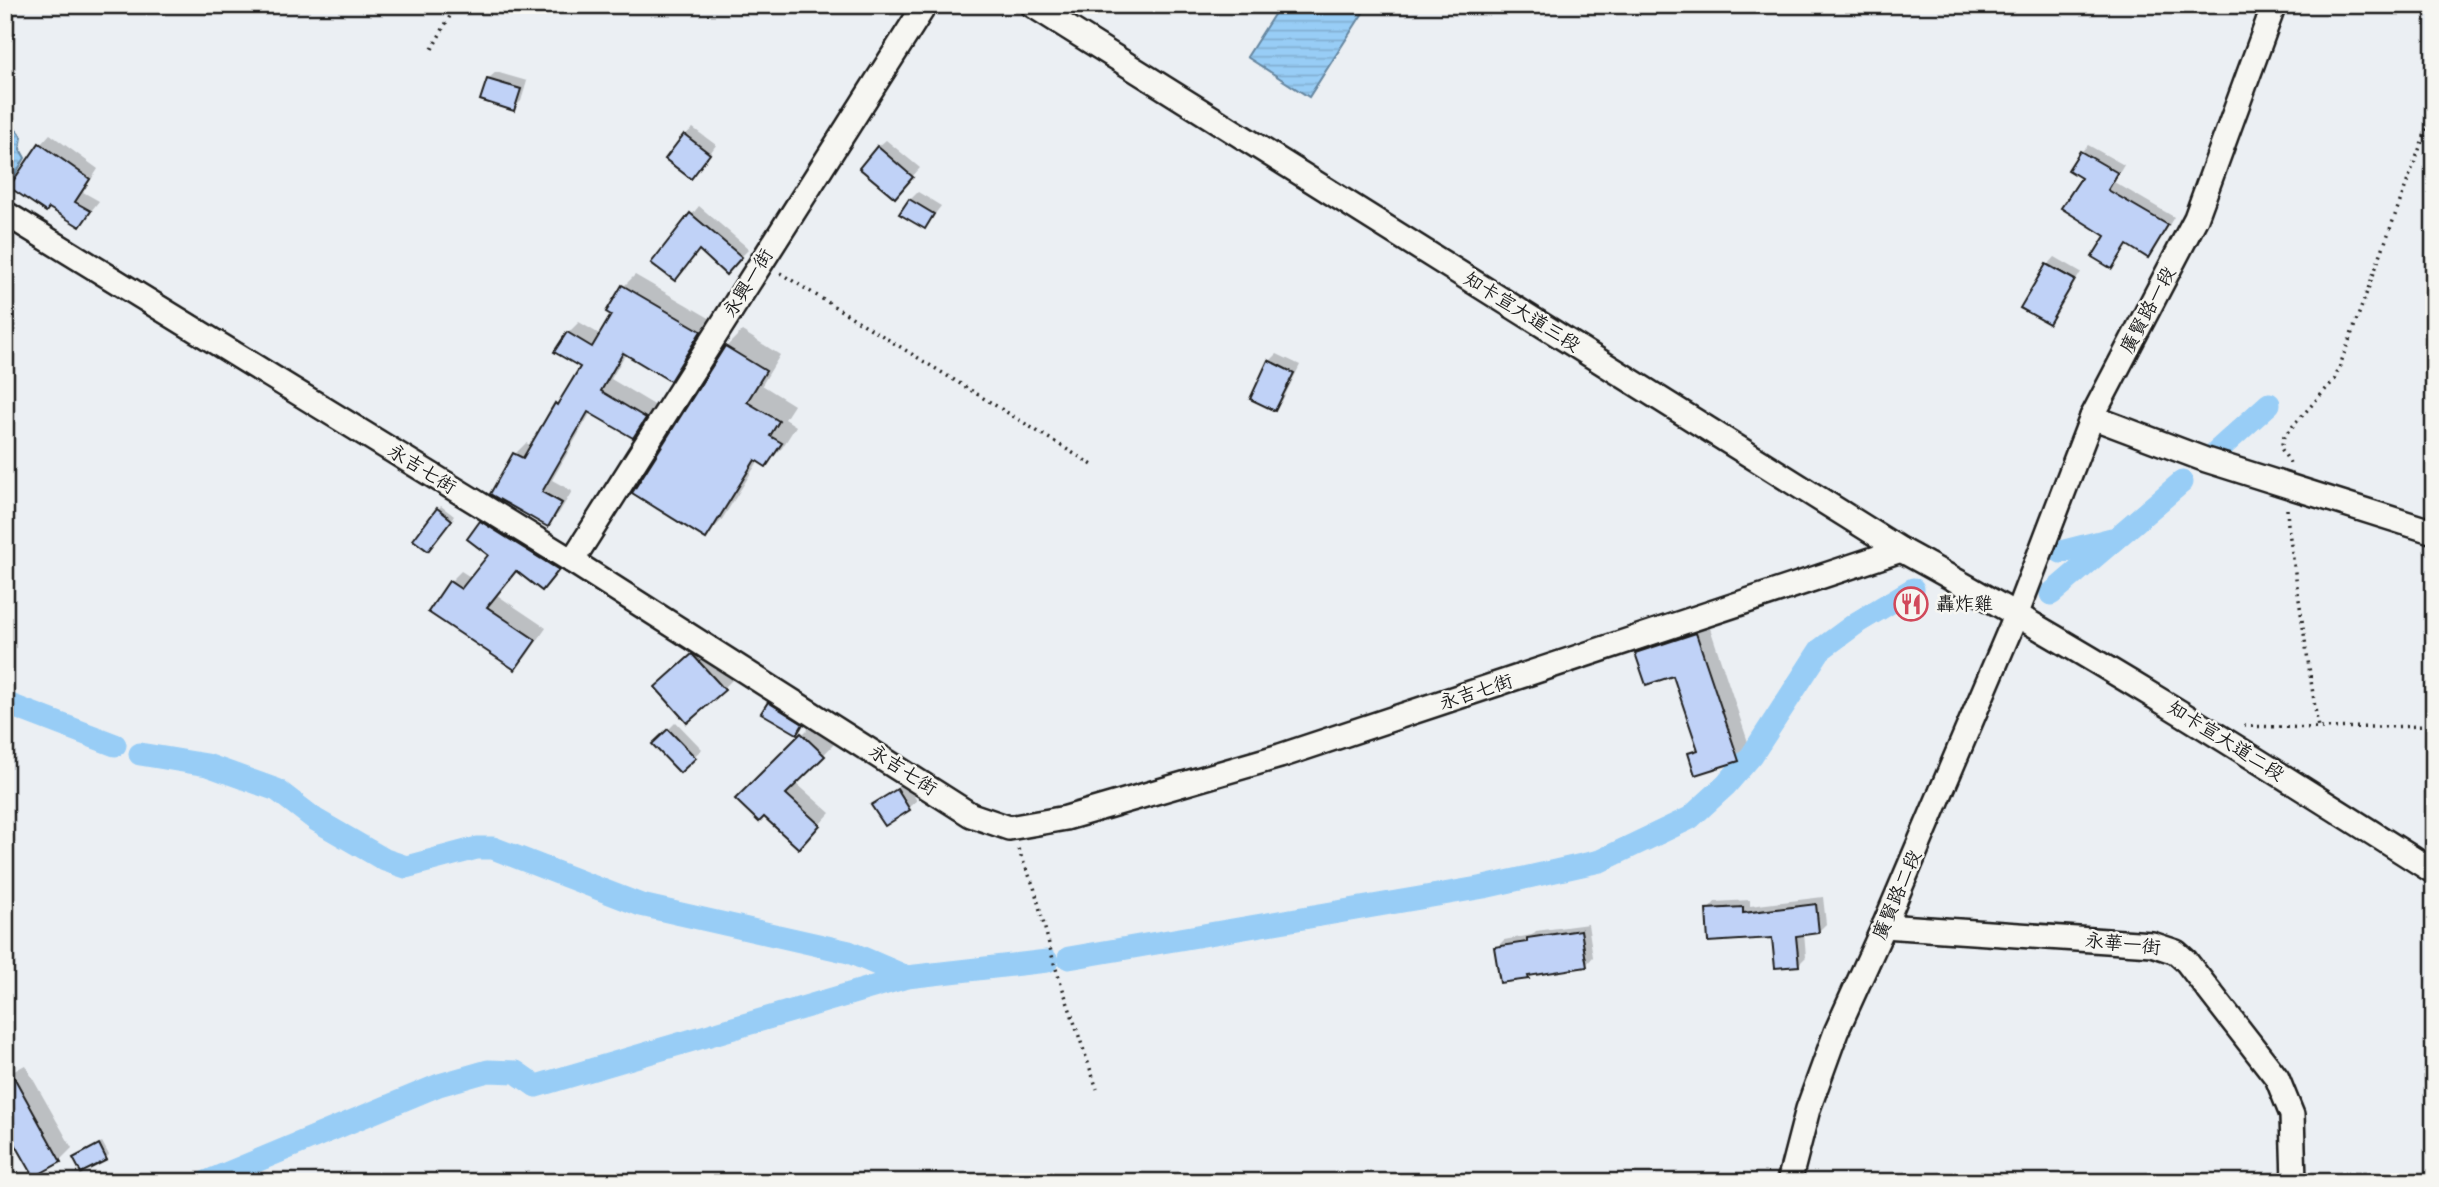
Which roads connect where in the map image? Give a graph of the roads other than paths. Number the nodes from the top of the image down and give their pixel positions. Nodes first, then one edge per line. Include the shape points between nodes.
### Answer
1 (925, 5) edge
2 (1032, 5) edge
3 (2274, 5) edge
4 (5, 213) edge
5 (2092, 417) junction
6 (2434, 532) edge
7 (1901, 550) junction
8 (572, 561) junction
9 (2017, 613) junction
10 (2434, 872) edge
11 (1884, 926) junction
12 (1789, 1182) edge
13 (2294, 1182) edge

1 - 8 street, 永興一街
2 - 7 street, 知卡宣大道三段
3 - 5 street, 廣賢路一段 via 2196,218
4 - 8 street, 永吉七街
5 - 6 street via 2206,460
5 - 9 street, 廣賢路一段
7 - 8 street, 永吉七街 via 1280,756 1066,818 1009,828 971,815
7 - 9 street, 知卡宣大道三段
9 - 10 street, 知卡宣大道二段
9 - 11 street, 廣賢路二段
11 - 12 street, 廣賢路二段 via 1836,1032 1808,1109
11 - 13 street, 永華一街 via 2152,944 2176,952 2277,1078 2292,1115

